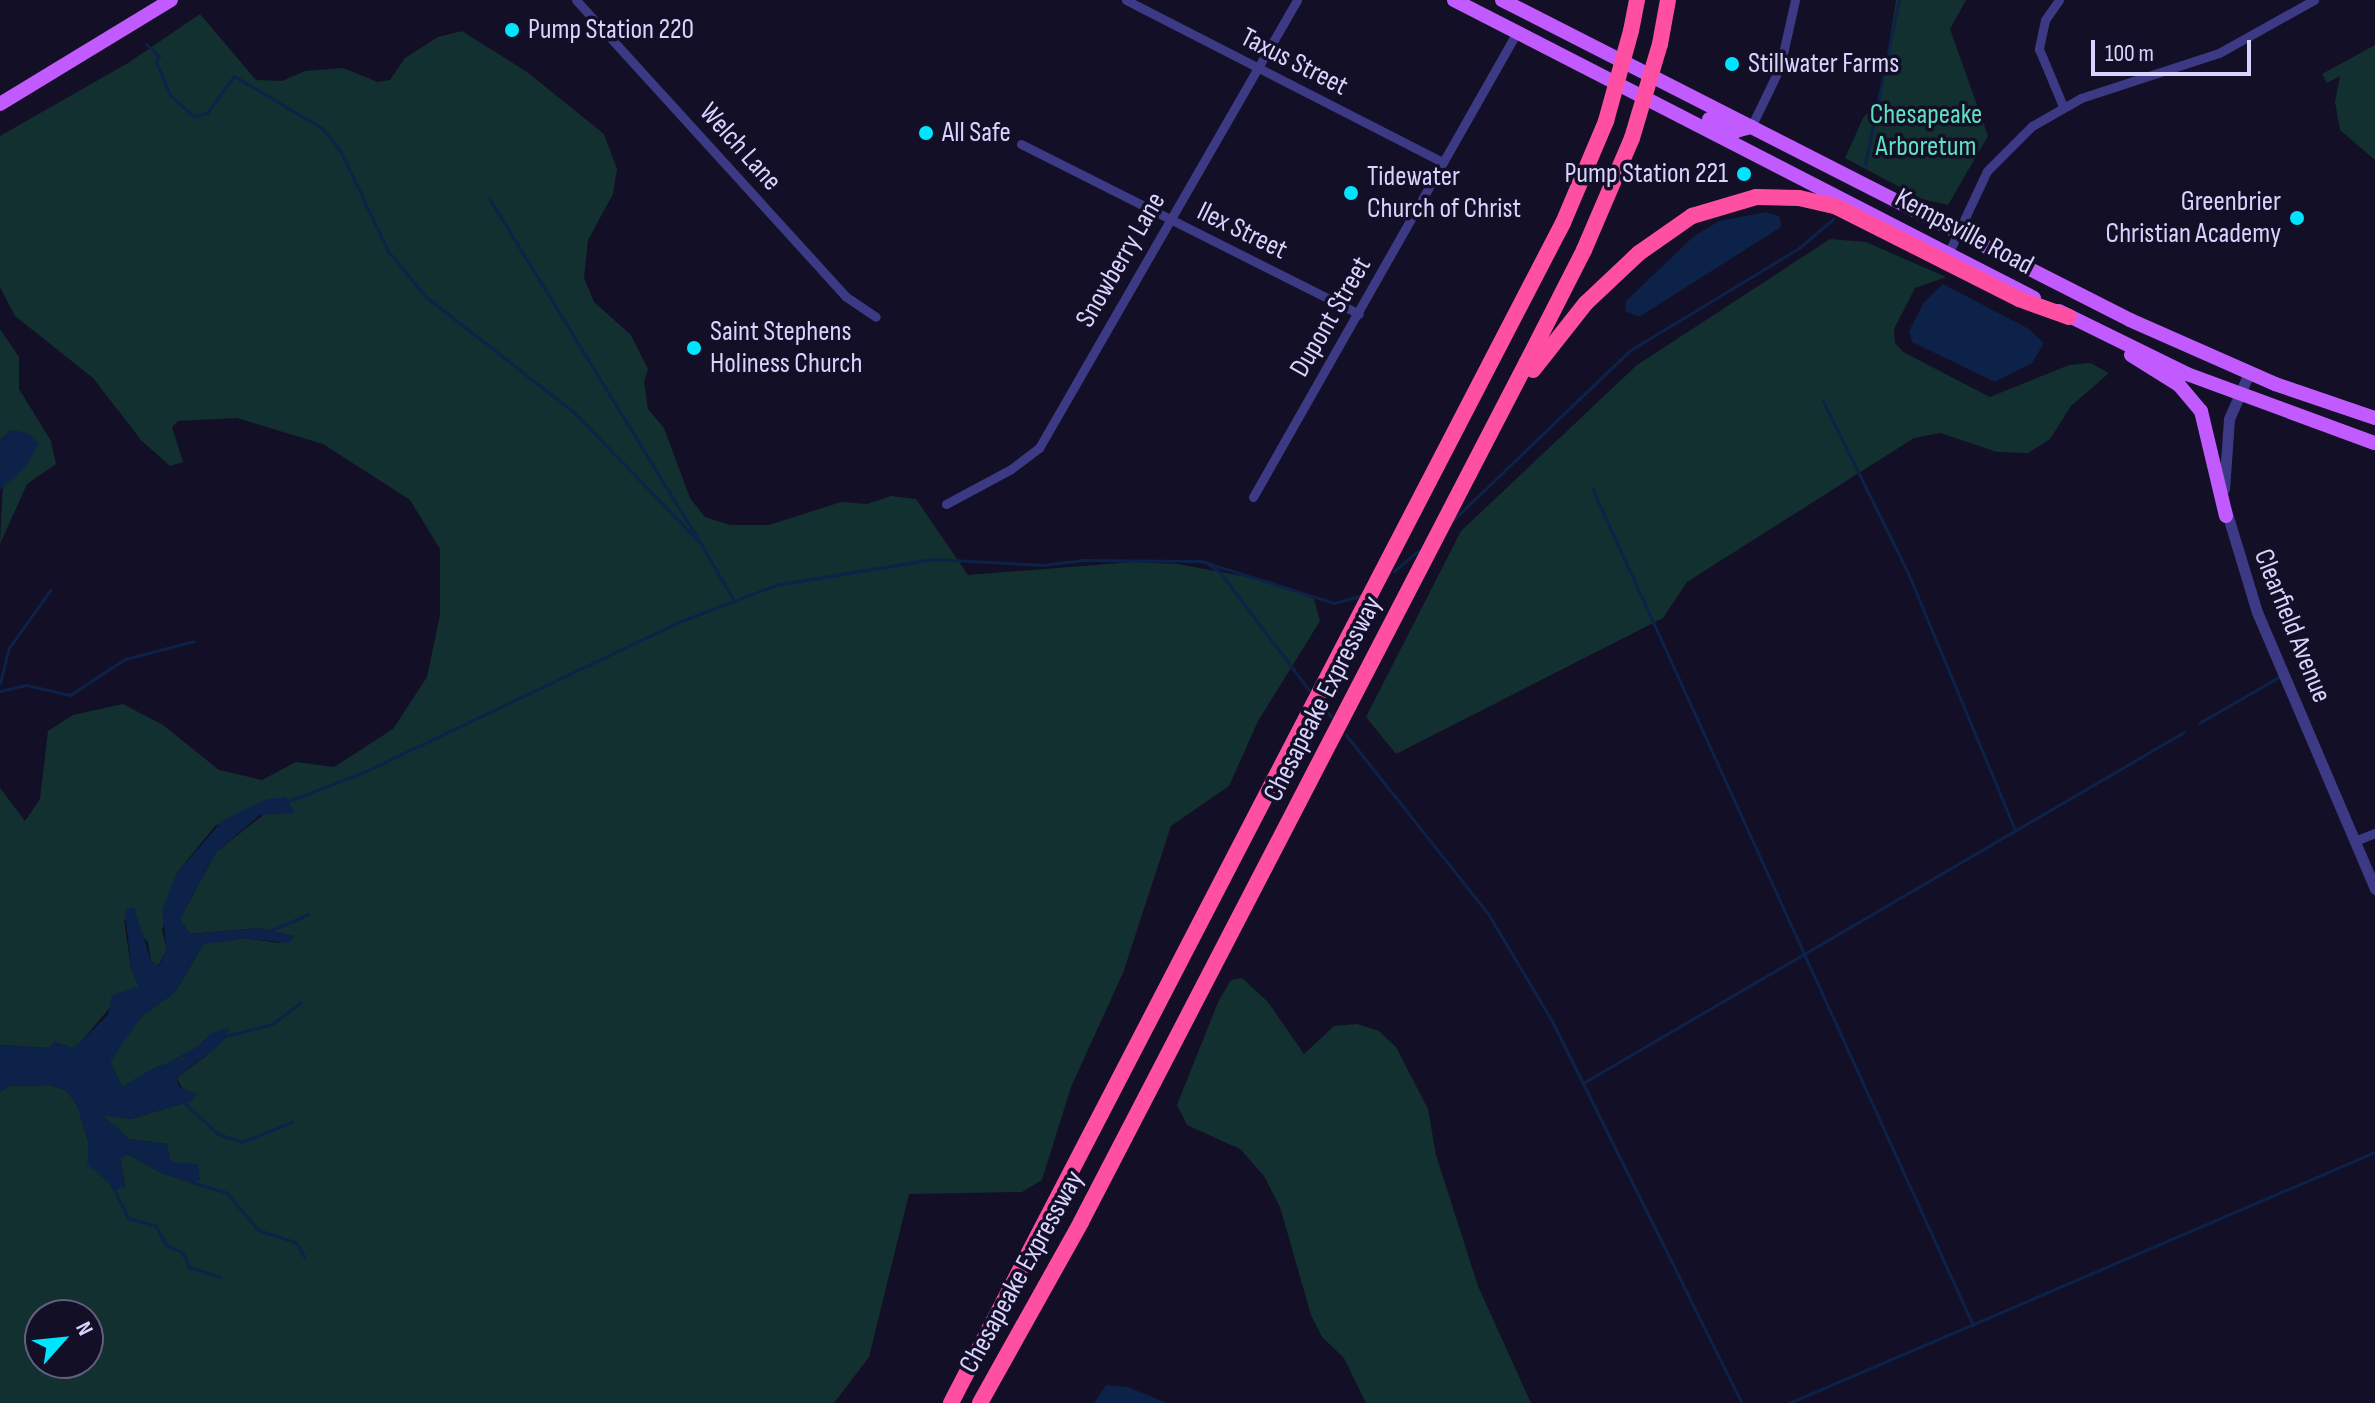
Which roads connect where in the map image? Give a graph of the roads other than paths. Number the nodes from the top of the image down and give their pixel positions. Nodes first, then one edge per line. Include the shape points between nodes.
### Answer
1 (171, 0) edge
2 (576, 0) edge
3 (1126, 0) edge
4 (1297, 0) edge
5 (1454, 0) edge
6 (1502, 0) edge
7 (1637, 0) edge
8 (1668, 0) edge
9 (1795, 0) edge
10 (2059, 0) edge
11 (2314, 0) edge
12 (1517, 32) junction
13 (1257, 69) junction
14 (0, 104) edge
15 (2063, 106) junction
16 (1671, 110) junction
17 (1751, 127) junction
18 (1021, 144) dead end
19 (1443, 162) junction
20 (1170, 219) junction
21 (1957, 232) junction
22 (1949, 252) junction
23 (1359, 314) junction
24 (876, 317) dead end
25 (2069, 317) junction
26 (2102, 333) junction
27 (2249, 373) junction
28 (2238, 395) junction
29 (2375, 418) edge
30 (2375, 443) edge
31 (1253, 497) dead end
32 (946, 504) dead end
33 (2226, 516) junction
34 (1443, 523) junction
35 (2375, 833) edge
36 (2355, 841) junction
37 (2375, 889) edge
38 (951, 1403) edge
39 (980, 1403) edge

1 - 14 main road
2 - 24 street, Welch Lane via 845,296
3 - 13 street, Taxus Street
4 - 13 street, Snowberry Lane
5 - 12 main road, Kempsville Road
6 - 17 main road, Kempsville Road
7 - 38 highway, Chesapeake Expressway, bridge via 1606,121 1563,223
8 - 34 highway, Chesapeake Expressway, bridge via 1632,138 1584,250
9 - 17 street via 1780,67
10 - 15 street via 2042,28 2039,49
11 - 15 street via 2219,53
12 - 16 main road, Kempsville Road
12 - 19 street, Dupont Street
13 - 19 street, Taxus Street
13 - 20 street, Snowberry Lane
15 - 21 street via 1994,162
16 - 17 main road via 1689,110 1736,131
16 - 22 main road, Kempsville Road
17 - 21 main road, Kempsville Road
18 - 20 street, Ilex Street
19 - 23 street, Dupont Street
20 - 23 street, Ilex Street
20 - 32 street, Snowberry Lane via 1039,448
21 - 22 street
21 - 27 main road, Kempsville Road via 2130,320
22 - 25 main road, Kempsville Road
23 - 31 street, Dupont Street
25 - 26 main road, Kempsville Road
25 - 34 highway via 2006,292 1835,206 1778,196 1715,207 1692,216 1639,253 1559,334
26 - 28 main road, Kempsville Road
26 - 33 main road via 2179,385 2195,403 2210,432 2213,474
27 - 28 street, Clearfield Avenue
27 - 29 main road, Kempsville Road
28 - 30 main road, Kempsville Road
28 - 33 street, Clearfield Avenue via 2225,442
33 - 36 street, Clearfield Avenue via 2249,590
34 - 39 highway, Chesapeake Expressway via 1081,1222
35 - 36 street
36 - 37 street, Clearfield Avenue

